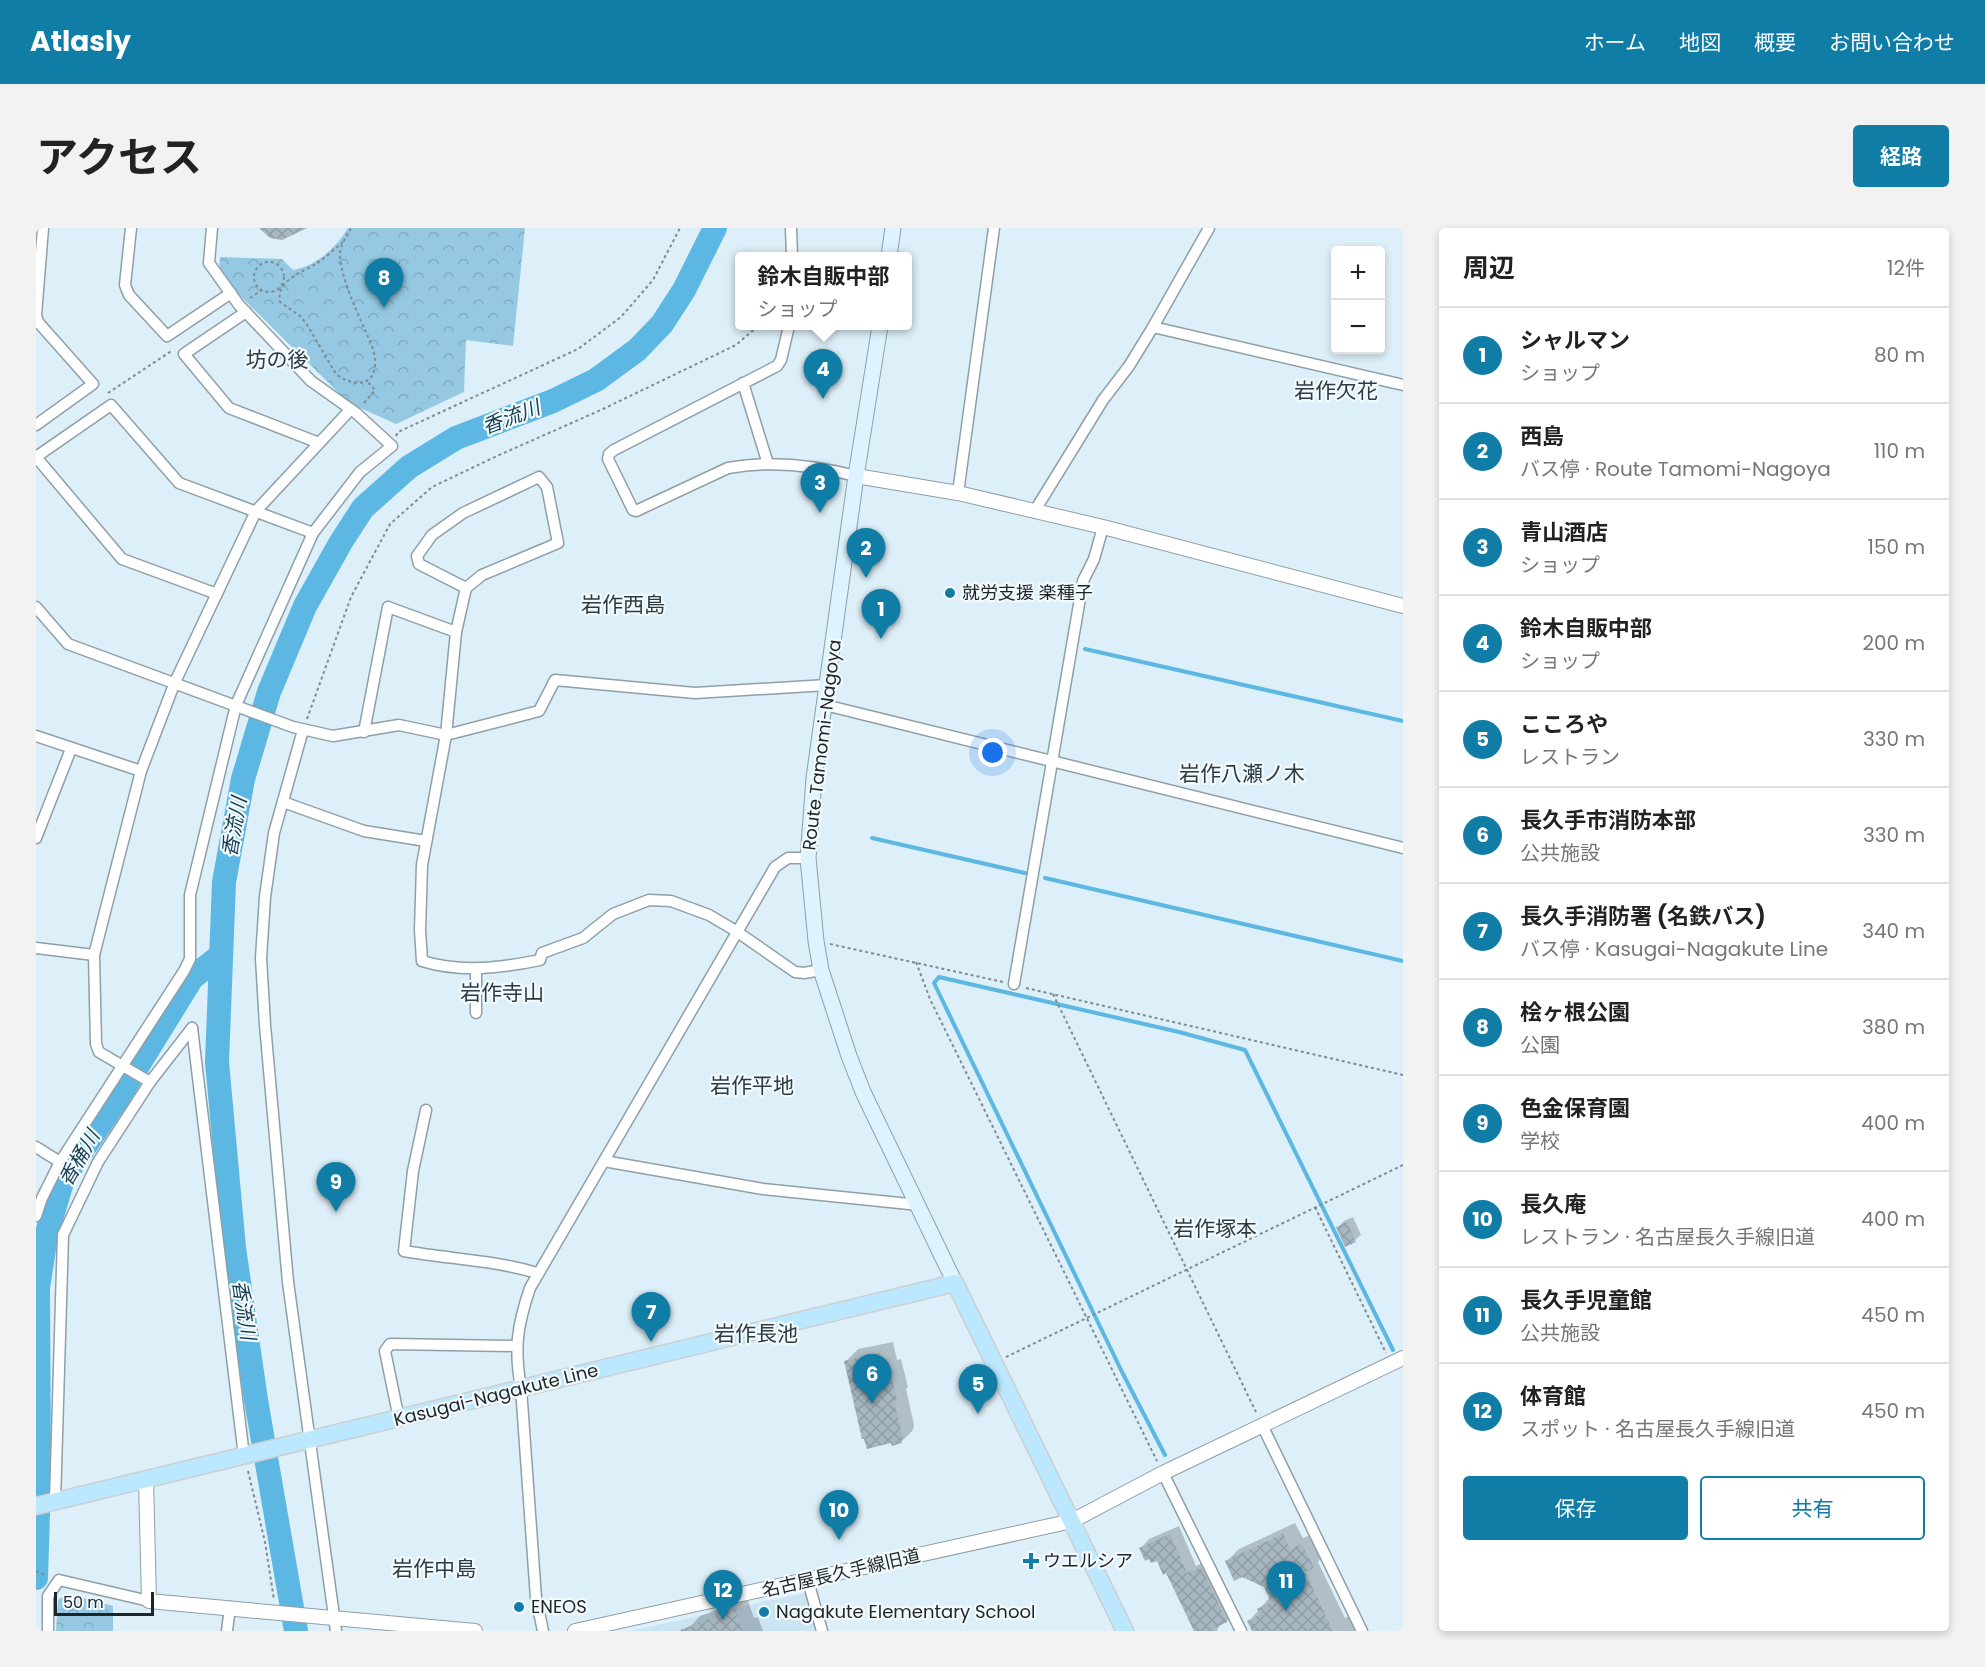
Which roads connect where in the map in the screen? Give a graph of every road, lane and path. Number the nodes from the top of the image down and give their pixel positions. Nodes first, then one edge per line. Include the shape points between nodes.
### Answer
1 (43, 228) edge
2 (131, 228) edge
3 (212, 228) edge
4 (351, 228) edge
5 (680, 228) edge
6 (791, 228) edge
7 (893, 228) edge
8 (994, 228) edge
9 (1209, 228) edge
10 (343, 242) junction
11 (792, 252) edge
12 (890, 252) edge
13 (282, 286) junction
14 (262, 290) junction
15 (231, 293) junction
16 (243, 309) junction
17 (1153, 327) junction
18 (788, 330) edge
19 (879, 330) edge
20 (177, 347) dead end
21 (367, 381) junction
22 (743, 383) junction
23 (1403, 385) edge
24 (105, 395) dead end
25 (353, 411) junction
26 (36, 425) edge
27 (319, 443) junction
28 (392, 447) junction
29 (768, 464) junction
30 (856, 476) junction
31 (958, 494) junction
32 (256, 511) junction
33 (1034, 512) junction
34 (1104, 527) junction
35 (313, 532) junction
36 (466, 588) junction
37 (217, 594) junction
38 (1403, 606) edge
39 (36, 607) edge
40 (456, 632) junction
41 (175, 682) junction
42 (827, 685) junction
43 (825, 705) junction
44 (241, 707) junction
45 (298, 728) junction
46 (364, 732) junction
47 (446, 735) junction
48 (36, 736) edge
49 (71, 749) junction
50 (1052, 759) junction
51 (141, 771) junction
52 (283, 802) junction
53 (36, 838) edge
54 (426, 842) junction
55 (1403, 848) edge
56 (808, 858) junction
57 (736, 931) junction
58 (816, 941) junction
59 (36, 948) edge
60 (94, 955) junction
61 (916, 962) junction
62 (476, 969) junction
63 (821, 970) junction
64 (1014, 984) junction
65 (1053, 994) junction
66 (476, 1014) dead end
67 (123, 1067) junction
68 (1403, 1075) edge
69 (148, 1081) junction
70 (426, 1110) dead end
71 (36, 1147) edge
72 (604, 1161) junction
73 (60, 1162) junction
74 (1403, 1165) edge
75 (919, 1205) junction
76 (1315, 1207) junction
77 (36, 1216) edge
78 (1187, 1269) junction
79 (537, 1273) junction
80 (955, 1283) junction
81 (1087, 1318) junction
82 (517, 1346) junction
83 (1397, 1361) edge
84 (994, 1363) junction
85 (521, 1389) junction
86 (399, 1419) junction
87 (1262, 1425) junction
88 (306, 1441) junction
89 (248, 1455) junction
90 (1163, 1473) junction
91 (146, 1480) junction
92 (55, 1502) junction
93 (36, 1506) edge
94 (1072, 1521) junction
95 (36, 1571) edge
96 (45, 1575) dead end
97 (808, 1581) junction
98 (149, 1601) junction
99 (230, 1607) junction
100 (280, 1612) junction
101 (333, 1622) edge
102 (389, 1627) edge
103 (48, 1631) edge
104 (227, 1631) edge
105 (475, 1631) edge
106 (543, 1631) edge
107 (575, 1631) edge
108 (822, 1631) edge
109 (1125, 1631) edge
110 (1240, 1631) edge
111 (1362, 1631) edge

1 - 26 street via 38,322 93,384
2 - 15 street via 125,285 129,295 167,336
3 - 15 street via 209,263
4 - 10 path
5 - 28 path via 653,280 621,317 578,349 398,432
6 - 11 street
7 - 12 main road
8 - 31 street
9 - 17 street
10 - 13 path
10 - 21 path via 343,270 375,359 375,370
13 - 14 path via 269,292
13 - 14 path via 286,274 270,261 254,272 253,279
13 - 21 path via 280,302 306,323 336,374 354,383
14 - 16 path
15 - 16 street
16 - 25 street via 311,381
16 - 27 street via 184,354 229,408
17 - 23 street
17 - 33 street
18 - 22 street via 777,366
19 - 30 main road, Route Tamomi-Nagoya
20 - 24 path
21 - 25 path via 375,390
22 - 29 street
22 - 29 street via 614,450 608,459 636,511 728,468
25 - 27 street
25 - 28 street
27 - 32 street
28 - 35 street via 360,472
29 - 30 street via 822,467
30 - 31 street
30 - 42 main road, Route Tamomi-Nagoya
31 - 33 street
32 - 35 street
32 - 37 street
32 - 37 street via 179,483 111,405 36,457 122,560
33 - 34 street
34 - 38 street
34 - 50 street via 1083,581
35 - 44 street
36 - 36 street via 482,574 558,543 547,486 539,477 464,513 432,535 417,556 419,564
36 - 40 street
37 - 41 street
39 - 41 street via 68,644
40 - 46 street via 388,607
40 - 47 street
41 - 44 street
41 - 51 street
42 - 43 main road, Route Tamomi-Nagoya
42 - 47 street via 695,693 555,680 539,711
43 - 50 street
43 - 56 main road, Route Tamomi-Nagoya
44 - 45 street
44 - 67 street via 190,896 190,959
45 - 46 street via 333,736
45 - 52 street
46 - 47 street via 399,725
47 - 54 street
48 - 49 street
49 - 51 street
49 - 53 street
50 - 55 street
50 - 64 street
51 - 60 street
52 - 54 street via 364,831
52 - 88 street via 274,833 261,958 288,1282
54 - 62 street via 422,865 422,961
56 - 57 street via 788,858 778,863
56 - 58 main road, Route Tamomi-Nagoya
57 - 62 street via 709,915 671,901 649,900 613,914 583,938 542,953 540,960
57 - 63 street via 795,972
57 - 72 street
58 - 61 path
58 - 63 main road, Route Tamomi-Nagoya
59 - 60 street
60 - 67 street via 96,1044 99,1052
61 - 64 path
61 - 81 path via 930,999
62 - 66 street
63 - 75 main road, Route Tamomi-Nagoya via 863,1092
64 - 65 path
65 - 68 path
65 - 78 path
67 - 69 street
67 - 73 street
69 - 89 street via 192,1028
69 - 92 street via 98,1162 63,1235
70 - 79 street via 413,1171 404,1251 489,1262
71 - 73 street
72 - 75 street via 763,1189
72 - 79 street
73 - 77 street
74 - 76 path
75 - 80 main road, Route Tamomi-Nagoya
76 - 78 path
76 - 83 path
78 - 81 path
78 - 87 path
79 - 82 street via 520,1318
80 - 84 main road
80 - 85 main road, Kasugai-Nagakute Line
81 - 84 path
81 - 90 path
82 - 85 street
82 - 86 street via 390,1344 385,1351
83 - 87 street, 名古屋長久手線旧道
84 - 94 main road
85 - 86 main road, Kasugai-Nagakute Line
85 - 106 street
86 - 88 main road, Kasugai-Nagakute Line
87 - 90 street, 名古屋長久手線旧道
87 - 111 street
88 - 89 main road, Kasugai-Nagakute Line
88 - 101 street
89 - 91 main road, Kasugai-Nagakute Line
89 - 100 path
90 - 94 street, 名古屋長久手線旧道
90 - 110 street
91 - 92 main road, Kasugai-Nagakute Line
91 - 98 street
92 - 93 main road, Kasugai-Nagakute Line
94 - 97 street, 名古屋長久手線旧道
94 - 109 main road
95 - 96 path
97 - 107 street, 名古屋長久手線旧道
97 - 108 street
98 - 99 street
98 - 103 street via 59,1580 48,1596
99 - 100 street
99 - 104 street
100 - 101 street
101 - 102 street
102 - 105 street

